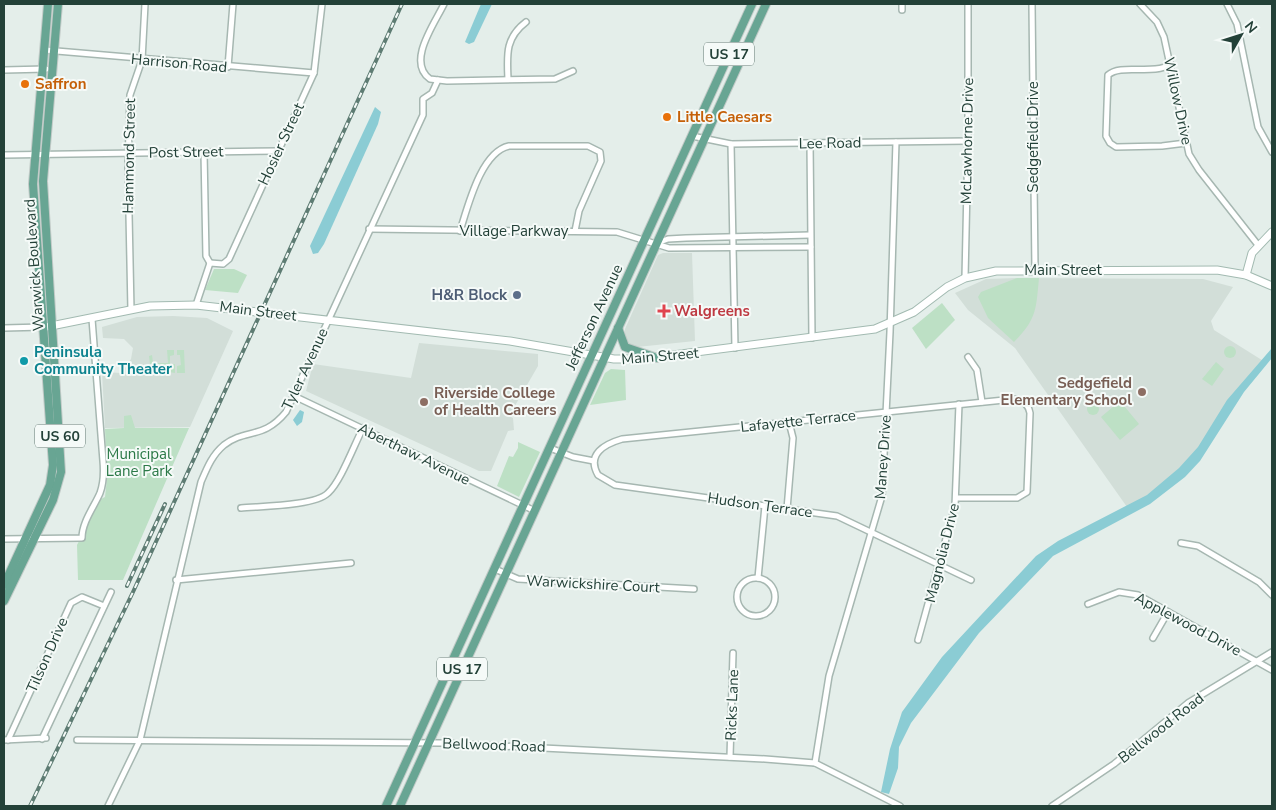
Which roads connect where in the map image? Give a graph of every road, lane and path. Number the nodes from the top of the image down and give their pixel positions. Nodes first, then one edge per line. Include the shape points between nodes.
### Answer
1 (48, 4) edge
2 (58, 4) edge
3 (145, 4) edge
4 (233, 4) edge
5 (322, 4) edge
6 (444, 4) edge
7 (752, 4) edge
8 (766, 4) edge
9 (902, 4) edge
10 (968, 4) edge
11 (1032, 4) edge
12 (1140, 4) edge
13 (1226, 4) edge
14 (902, 10) dead end
15 (526, 22) dead end
16 (45, 50) junction
17 (55, 51) junction
18 (142, 60) junction
19 (1171, 64) junction
20 (228, 67) junction
21 (43, 69) junction
22 (53, 69) junction
23 (4, 70) edge
24 (573, 71) dead end
25 (314, 73) junction
26 (508, 79) junction
27 (438, 80) junction
28 (692, 136) junction
29 (704, 140) junction
30 (968, 141) junction
31 (896, 142) junction
32 (810, 143) junction
33 (1186, 143) junction
34 (731, 144) junction
35 (278, 151) junction
36 (204, 152) junction
37 (1272, 152) edge
38 (128, 153) junction
39 (4, 155) edge
40 (34, 155) junction
41 (43, 155) junction
42 (369, 229) junction
43 (460, 231) junction
44 (575, 232) junction
45 (1272, 232) edge
46 (810, 235) junction
47 (733, 236) junction
48 (706, 237) junction
49 (645, 239) junction
50 (657, 243) junction
51 (1258, 244) junction
52 (705, 247) junction
53 (811, 247) junction
54 (734, 248) junction
55 (210, 263) junction
56 (1035, 270) junction
57 (1246, 275) junction
58 (965, 278) junction
59 (1272, 286) edge
60 (196, 305) junction
61 (131, 310) junction
62 (92, 319) junction
63 (328, 319) junction
64 (891, 324) junction
65 (53, 326) junction
66 (44, 327) junction
67 (4, 328) edge
68 (618, 328) junction
69 (812, 338) junction
70 (735, 348) junction
71 (592, 356) junction
72 (968, 357) dead end
73 (605, 358) junction
74 (656, 358) junction
75 (294, 396) junction
76 (982, 402) junction
77 (959, 404) junction
78 (886, 412) junction
79 (789, 422) junction
80 (363, 428) junction
81 (550, 448) junction
82 (561, 453) junction
83 (594, 461) junction
84 (956, 498) junction
85 (523, 506) junction
86 (765, 506) junction
87 (241, 508) dead end
88 (787, 509) junction
89 (535, 511) junction
90 (873, 532) junction
91 (4, 539) edge
92 (30, 539) junction
93 (1181, 543) dead end
94 (351, 563) dead end
95 (940, 565) junction
96 (495, 569) junction
97 (506, 574) junction
98 (758, 578) junction
99 (176, 580) junction
100 (971, 580) dead end
101 (4, 585) edge
102 (694, 590) dead end
103 (111, 592) dead end
104 (1272, 595) edge
105 (4, 601) edge
106 (1088, 604) dead end
107 (104, 606) junction
108 (1168, 612) junction
109 (1153, 638) dead end
110 (918, 640) dead end
111 (1272, 652) edge
112 (733, 653) dead end
113 (1258, 661) junction
114 (1272, 670) edge
115 (6, 740) edge
116 (77, 740) dead end
117 (140, 740) junction
118 (429, 742) junction
119 (415, 743) junction
120 (730, 757) junction
121 (815, 763) junction
122 (108, 806) edge
123 (386, 806) edge
124 (400, 806) edge
125 (900, 806) edge
126 (1052, 806) edge

1 - 16 main road, Warwick Boulevard / US 60
2 - 17 main road, Warwick Boulevard / US 60
3 - 18 street, Hammond Street
4 - 20 street
5 - 25 street, Hosier Street
6 - 27 street via 420,56 424,73 430,79
7 - 28 main road, Jefferson Avenue / US 17
8 - 29 main road, Jefferson Avenue / US 17
9 - 14 street
10 - 30 street, McLawhorne Drive
11 - 56 street, Sedgefield Drive
12 - 19 street, Willow Drive via 1161,30
13 - 37 street via 1237,24 1258,127
15 - 26 street via 509,42
16 - 17 street, Harrison Road
16 - 21 main road, Warwick Boulevard / US 60
17 - 18 street, Harrison Road
17 - 22 main road, Warwick Boulevard / US 60
18 - 20 street, Harrison Road
18 - 38 street, Hammond Street via 130,95
19 - 33 street, Willow Drive
19 - 33 street via 1157,70 1114,71 1108,75 1106,136 1116,147
20 - 25 street, Harrison Road
21 - 22 street
21 - 23 street
21 - 40 main road, Warwick Boulevard / US 60
22 - 41 main road, Warwick Boulevard / US 60
24 - 26 street via 555,79
25 - 35 street, Hosier Street
26 - 27 street
27 - 42 street, Tyler Avenue via 432,93 423,99 423,115
28 - 29 street, Lee Road
28 - 49 main road, Jefferson Avenue / US 17
29 - 34 street, Lee Road
29 - 50 main road, Jefferson Avenue / US 17
30 - 31 street, Lee Road
30 - 58 street, McLawhorne Drive
31 - 32 street, Lee Road
31 - 64 street, Maney Drive
32 - 34 street, Lee Road
32 - 46 street
33 - 51 street, Willow Drive via 1199,170
34 - 47 street
35 - 36 street, Post Street
35 - 55 street, Hosier Street via 229,260 223,264
36 - 38 street, Post Street
36 - 55 street via 206,256
38 - 41 street, Post Street
38 - 61 street, Hammond Street
39 - 40 street, Post Street
40 - 41 street, Post Street
40 - 66 main road, Warwick Boulevard / US 60 via 33,184
41 - 65 main road, Warwick Boulevard / US 60
42 - 43 street, Village Parkway
42 - 63 street, Tyler Avenue
43 - 44 street, Village Parkway
43 - 44 street via 484,168 497,149 510,146 588,146 600,152 601,161 579,211
44 - 49 street, Village Parkway via 617,232
45 - 51 main road
46 - 47 street, Village Parkway
46 - 53 street
47 - 48 street, Village Parkway
47 - 54 street
48 - 50 street, Village Parkway via 668,239
48 - 52 street
49 - 50 street, Village Parkway
49 - 71 main road, Jefferson Avenue / US 17
50 - 52 street, Village Parkway via 669,248
50 - 68 main road, Jefferson Avenue / US 17
51 - 57 main road
52 - 54 street, Village Parkway
53 - 54 street, Village Parkway
53 - 69 street
54 - 70 street
55 - 60 street
56 - 57 main road, Main Street via 1207,270
56 - 58 main road, Main Street via 996,271
57 - 59 main road, Main Street
58 - 64 main road, Main Street
60 - 61 main road, Main Street
60 - 63 main road, Main Street
61 - 62 main road, Main Street
62 - 65 main road, Main Street
62 - 92 street via 103,483 82,538
63 - 71 main road, Main Street via 512,341
63 - 75 street, Tyler Avenue
64 - 69 main road, Main Street
64 - 78 street, Maney Drive
65 - 66 main road, Main Street
65 - 92 main road, Warwick Boulevard / US 60 via 61,472 56,492
66 - 67 street, Main Street
66 - 92 main road, Warwick Boulevard / US 60 via 54,465
68 - 73 main road, Jefferson Avenue / US 17
68 - 74 main road via 625,347
69 - 70 main road, Main Street
70 - 74 main road, Main Street
71 - 73 main road, Main Street
71 - 81 main road, Jefferson Avenue / US 17
72 - 76 street via 977,370
73 - 74 main road, Main Street
73 - 82 main road, Jefferson Avenue / US 17
75 - 80 street, Aberthaw Avenue
75 - 99 street, Tyler Avenue via 286,412 270,428 225,444 210,460 201,482
76 - 77 street, Lafayette Terrace
76 - 84 street, Lafayette Terrace via 1018,399 1026,404 1030,416 1028,486 1024,495 1017,498
77 - 78 street, Lafayette Terrace
77 - 84 street, Magnolia Drive
78 - 79 street, Lafayette Terrace
78 - 90 street, Maney Drive via 884,480
79 - 83 street, Lafayette Terrace via 622,439 605,445
79 - 88 street via 793,438
80 - 85 street, Aberthaw Avenue
80 - 87 street via 333,486 324,496 310,501
81 - 82 street
81 - 85 main road, Jefferson Avenue / US 17
82 - 83 street
82 - 89 main road, Jefferson Avenue / US 17
83 - 86 street, Hudson Terrace via 598,475 615,485
84 - 95 street, Magnolia Drive
85 - 89 street, Aberthaw Avenue
85 - 96 main road, Jefferson Avenue / US 17
86 - 88 street, Hudson Terrace
86 - 98 street
88 - 90 street, Hudson Terrace via 837,516
89 - 97 main road, Jefferson Avenue / US 17
90 - 95 street, Hudson Terrace
90 - 121 street, Maney Drive via 829,676
91 - 92 street
92 - 101 main road, Warwick Boulevard / US 60
92 - 105 main road, Warwick Boulevard / US 60
93 - 104 street via 1198,546 1259,582
94 - 99 street
95 - 100 street, Hudson Terrace
95 - 110 street, Magnolia Drive
96 - 97 street, Warwickshire Court
96 - 119 main road, Jefferson Avenue / US 17
97 - 102 street, Warwickshire Court via 524,580
97 - 118 main road, Jefferson Avenue / US 17
98 - 98 street via 742,584 737,598 743,611 756,616 769,610 775,598 771,585
99 - 117 street, Tyler Avenue
103 - 107 street, Tilson Drive
106 - 108 street, Applewood Drive via 1120,592 1138,594
107 - 115 street, Tilson Drive via 44,739
107 - 115 street, Tilson Drive via 82,597 71,604
108 - 109 street
108 - 113 street, Applewood Drive
111 - 113 street, Bellwood Road
112 - 120 street, Ricks Lane
113 - 114 street, Applewood Drive
113 - 126 street, Bellwood Road via 1188,703 1114,764
116 - 117 street, Bellwood Road
117 - 119 street, Bellwood Road
117 - 122 street, Tyler Avenue
118 - 119 street, Bellwood Road
118 - 120 street, Bellwood Road
118 - 124 main road, Jefferson Avenue / US 17
119 - 123 main road, Jefferson Avenue / US 17
120 - 121 street, Bellwood Road
121 - 125 street, Bellwood Road

